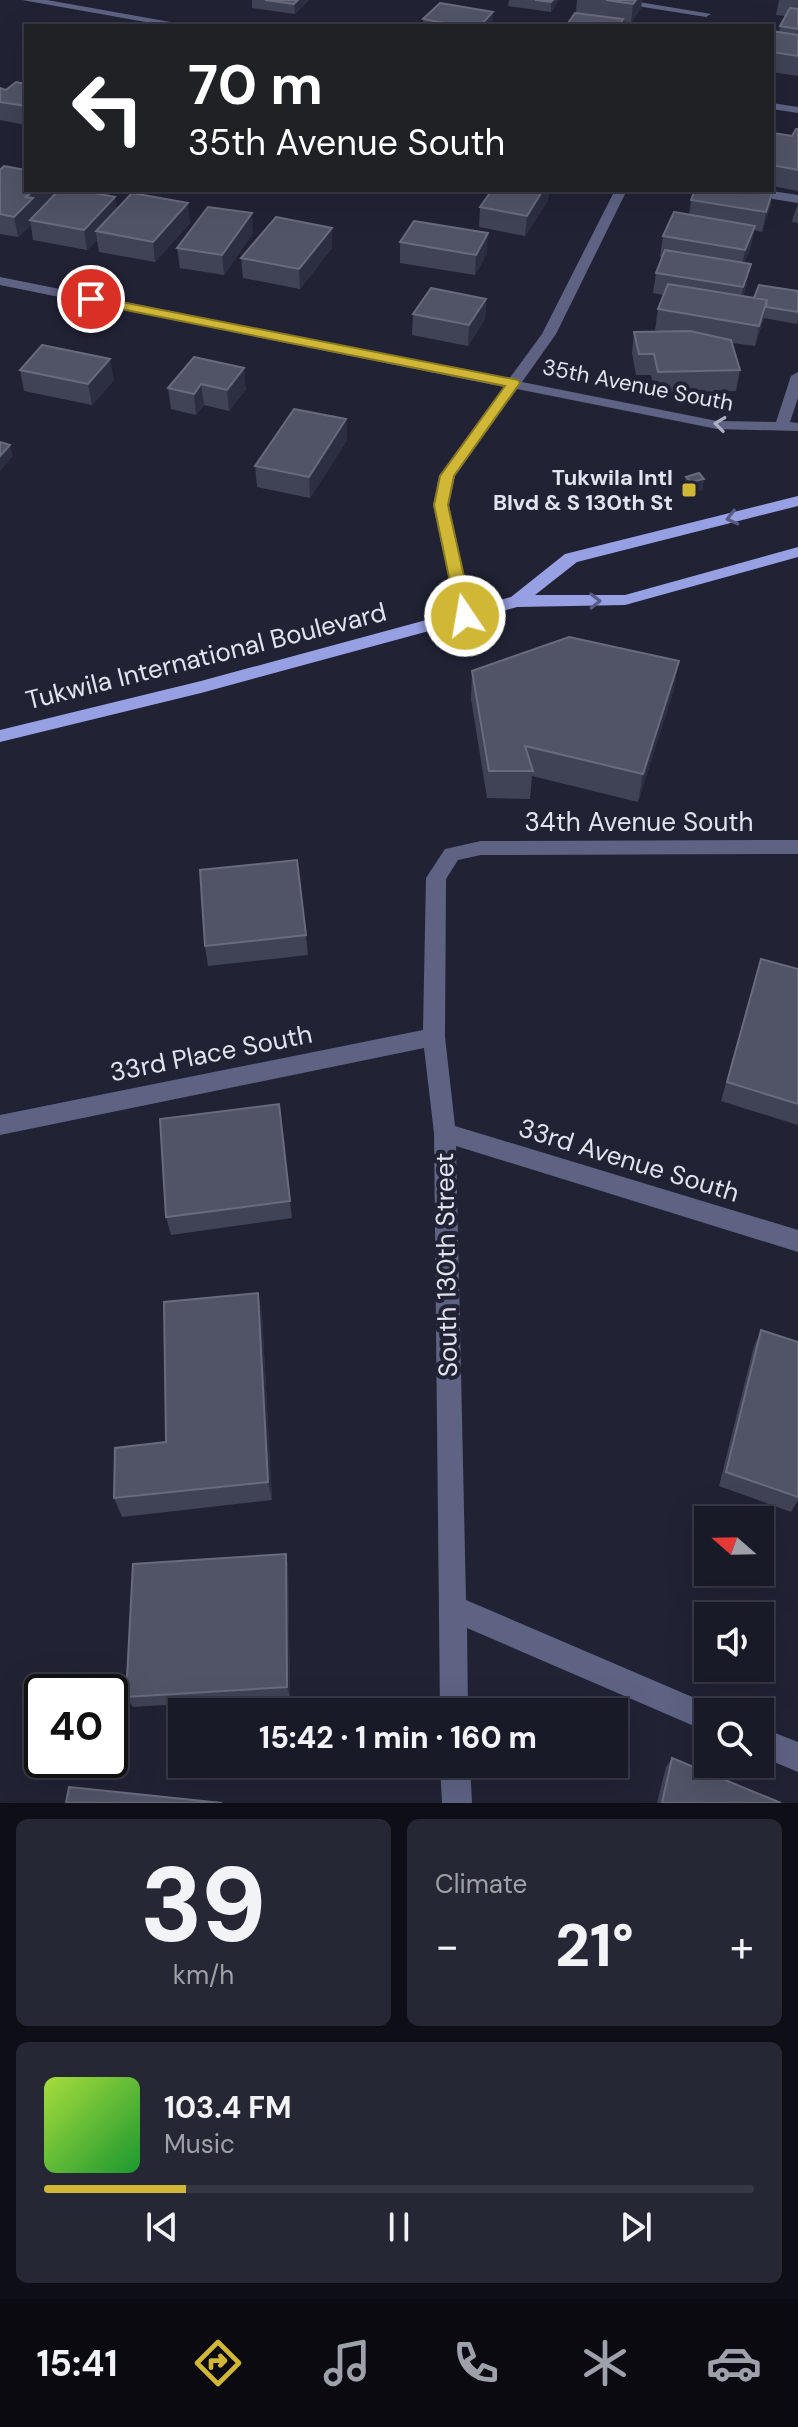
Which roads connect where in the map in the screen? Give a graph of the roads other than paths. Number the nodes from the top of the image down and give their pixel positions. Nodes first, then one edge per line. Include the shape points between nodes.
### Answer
1 (27, 0) edge
2 (604, 0) edge
3 (712, 0) edge
4 (706, 14) junction
5 (165, 24) edge
6 (701, 24) edge
7 (774, 106) edge
8 (798, 110) edge
9 (620, 192) edge
10 (754, 192) edge
11 (798, 199) edge
12 (0, 281) edge
13 (798, 376) edge
14 (513, 383) junction
15 (798, 427) edge
16 (781, 428) junction
17 (798, 501) edge
18 (798, 552) edge
19 (517, 601) junction
20 (465, 616) junction
21 (0, 736) edge
22 (798, 847) edge
23 (481, 848) joint
24 (434, 1037) junction
25 (0, 1125) edge
26 (445, 1133) junction
27 (798, 1241) edge
28 (450, 1607) junction
29 (453, 1698) edge
30 (694, 1712) edge
31 (774, 1747) edge
32 (798, 1757) edge
33 (456, 1778) edge
34 (457, 1803) edge

1 - 5 street
2 - 4 street
3 - 4 street
4 - 6 street
7 - 8 street
9 - 14 street via 549,334
10 - 11 street
12 - 14 street, 35th Avenue South
13 - 16 street
16 -> 14 street, 35th Avenue South via 717,425
14 - 20 street via 447,476 441,505
15 - 16 street, 35th Avenue South
17 -> 19 main road, Tukwila International Boulevard via 571,558
19 -> 18 main road, Tukwila International Boulevard via 625,600
19 - 20 main road, Tukwila International Boulevard
20 - 21 main road, Tukwila International Boulevard
22 - 23 street, 34th Avenue South
23 - 24 street, South 130th Street via 452,854 436,878
24 - 25 street, 33rd Place South
24 - 26 street, South 130th Street
26 - 27 street, 33rd Avenue South
26 - 28 street, South 130th Street
28 - 29 street, South 130th Street
28 - 30 street
31 - 32 street
33 - 34 street

